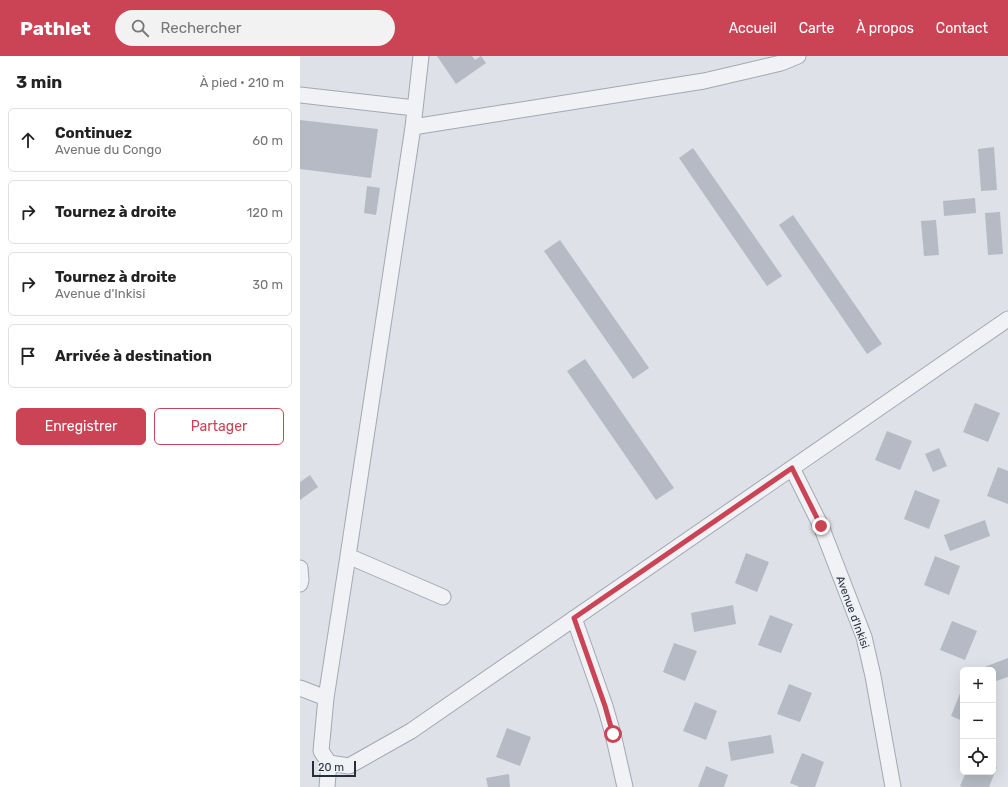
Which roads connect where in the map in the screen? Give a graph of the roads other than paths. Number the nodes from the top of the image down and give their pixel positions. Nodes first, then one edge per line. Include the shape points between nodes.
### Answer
1 (421, 56) edge
2 (798, 56) edge
3 (300, 95) edge
4 (415, 108) junction
5 (413, 127) junction
6 (1008, 319) edge
7 (792, 468) junction
8 (348, 556) junction
9 (300, 568) edge
10 (300, 584) edge
11 (443, 597) dead end
12 (574, 618) junction
13 (300, 688) edge
14 (326, 698) junction
15 (329, 763) junction
16 (327, 787) edge
17 (625, 787) edge
18 (893, 787) edge

1 - 4 street
2 - 5 street via 781,63 704,81
3 - 4 street
4 - 5 street
5 - 8 street
6 - 7 street
7 - 12 street
7 - 18 street, Avenue d'Inkisi via 821,526 864,637 874,676
8 - 11 street
8 - 14 street
9 - 10 street
12 - 15 street via 411,731 349,766
12 - 17 street via 605,706
13 - 14 street
14 - 15 street via 321,751
15 - 16 street

